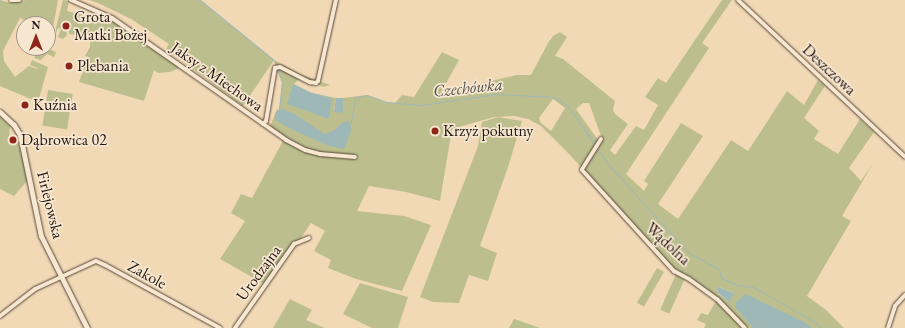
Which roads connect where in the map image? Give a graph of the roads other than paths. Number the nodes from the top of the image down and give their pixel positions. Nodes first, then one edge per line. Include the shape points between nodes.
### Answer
1 (11, 0) edge
2 (19, 0) edge
3 (71, 0) edge
4 (336, 0) edge
5 (738, 0) edge
6 (0, 112) edge
7 (263, 124) junction
8 (601, 139) dead end
9 (355, 157) dead end
10 (905, 157) edge
11 (309, 238) dead end
12 (61, 276) junction
13 (905, 295) edge
14 (0, 316) edge
15 (87, 328) edge
16 (220, 328) edge
17 (235, 328) edge
18 (745, 328) edge
19 (888, 328) edge

1 - 2 street
3 - 7 street, Jaksy z Miechowa via 112,18
4 - 7 street via 320,78 316,83 280,67 273,70 266,121
5 - 10 street, Deszczowa
6 - 12 street, Firlejowska via 14,124 20,135 40,231
7 - 9 street, Jaksy z Miechowa via 305,150 328,156
8 - 18 street, Wądolna via 582,170 674,271 717,299
11 - 17 street, Urodzajna via 294,244
12 - 14 street, Zakole via 35,290
12 - 15 street, Firlejowska
12 - 16 street, Zakole via 99,262
13 - 19 street via 894,306

